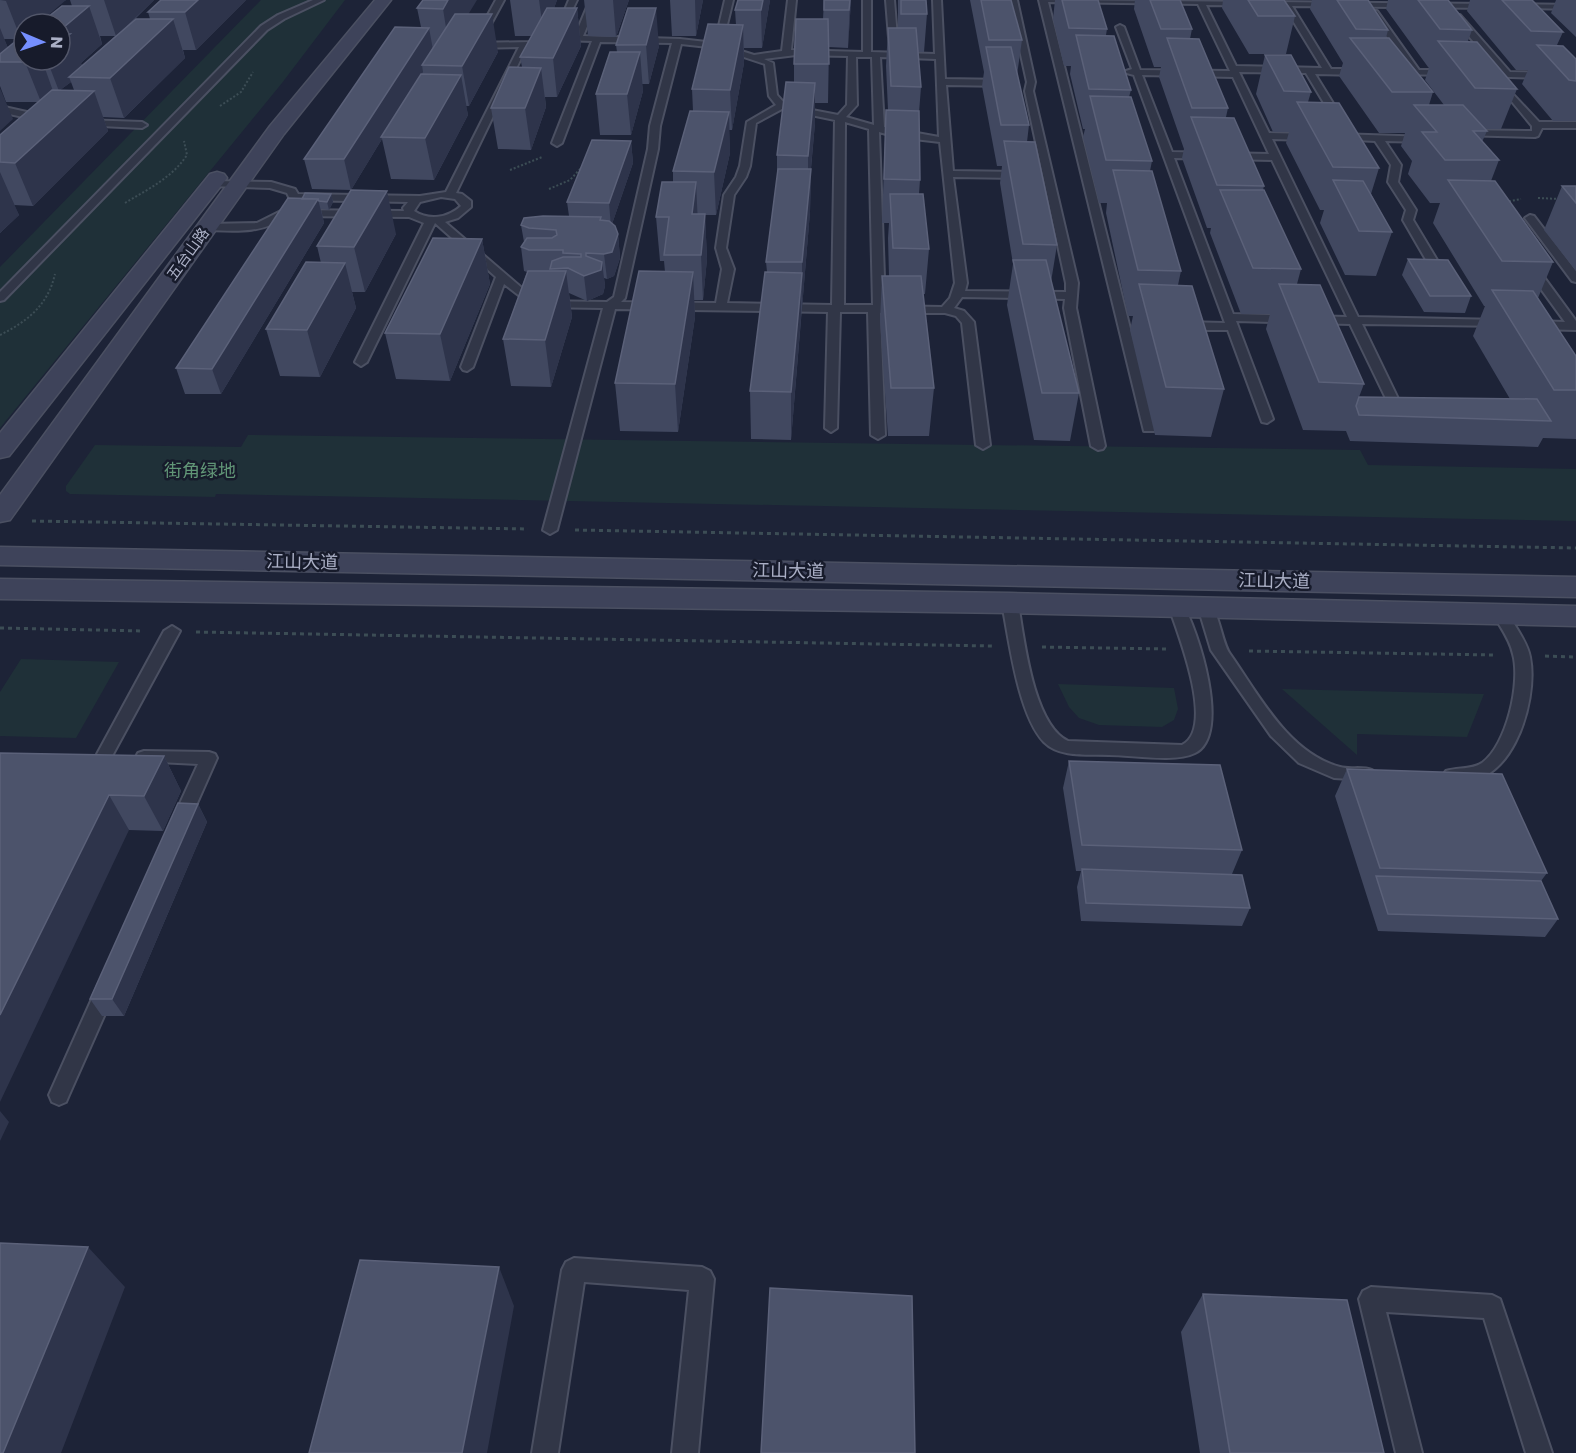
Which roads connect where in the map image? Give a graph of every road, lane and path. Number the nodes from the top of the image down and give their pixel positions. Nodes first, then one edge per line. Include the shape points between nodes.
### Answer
1 (320, 0) edge
2 (358, 0) edge
3 (383, 0) edge
4 (500, 0) edge
5 (573, 0) edge
6 (594, 0) edge
7 (729, 0) edge
8 (792, 0) edge
9 (867, 0) edge
10 (890, 0) edge
11 (937, 0) edge
12 (1013, 0) edge
13 (1201, 1) edge
14 (1286, 3) junction
15 (1369, 4) junction
16 (1447, 5) junction
17 (1500, 6) dead end
18 (1511, 6) edge
19 (1521, 6) junction
20 (1576, 7) edge
21 (1529, 14) edge
22 (1120, 27) dead end
23 (578, 38) junction
24 (555, 39) junction
25 (597, 39) junction
26 (677, 40) junction
27 (530, 44) junction
28 (475, 45) junction
29 (465, 46) edge
30 (718, 46) junction
31 (786, 53) junction
32 (852, 53) junction
33 (871, 53) junction
34 (889, 55) junction
35 (757, 57) junction
36 (940, 57) junction
37 (254, 63) dead end
38 (1060, 70) junction
39 (1309, 70) junction
40 (1071, 71) edge
41 (1234, 71) junction
42 (1328, 71) junction
43 (1115, 72) edge
44 (1137, 72) junction
45 (1370, 72) edge
46 (1417, 73) junction
47 (1463, 73) edge
48 (1474, 74) edge
49 (1507, 74) junction
50 (1576, 76) edge
51 (1408, 81) edge
52 (941, 82) junction
53 (1030, 84) junction
54 (1508, 92) dead end
55 (781, 106) junction
56 (0, 109) edge
57 (216, 109) dead end
58 (840, 118) junction
59 (52, 120) edge
60 (74, 123) edge
61 (142, 125) dead end
62 (1536, 125) junction
63 (1564, 125) junction
64 (1576, 126) edge
65 (876, 128) junction
66 (1265, 136) junction
67 (184, 137) dead end
68 (1350, 138) junction
69 (1378, 138) junction
70 (1439, 139) edge
71 (1576, 139) edge
72 (944, 140) junction
73 (1460, 142) edge
74 (557, 143) dead end
75 (1168, 155) junction
76 (547, 156) dead end
77 (1276, 157) junction
78 (583, 166) edge
79 (510, 170) dead end
80 (949, 174) junction
81 (1048, 175) junction
82 (212, 184) junction
83 (238, 184) junction
84 (549, 189) dead end
85 (450, 194) junction
86 (419, 199) junction
87 (120, 206) dead end
88 (411, 214) junction
89 (1530, 218) dead end
90 (434, 220) junction
91 (207, 227) junction
92 (1522, 254) edge
93 (55, 274) dead end
94 (1440, 275) edge
95 (502, 276) junction
96 (1576, 279) edge
97 (959, 294) junction
98 (1072, 296) junction
99 (0, 298) edge
100 (610, 305) junction
101 (721, 307) junction
102 (836, 309) junction
103 (876, 310) junction
104 (945, 310) junction
105 (1354, 321) junction
106 (1230, 322) junction
107 (1167, 325) edge
108 (1574, 328) edge
109 (0, 335) edge
110 (361, 362) dead end
111 (467, 367) dead end
112 (1399, 413) edge
113 (1267, 419) dead end
114 (831, 428) dead end
115 (1149, 428) dead end
116 (879, 435) dead end
117 (983, 444) dead end
118 (1098, 446) dead end
119 (0, 450) edge
120 (0, 514) edge
121 (24, 521) dead end
122 (550, 530) junction
123 (1576, 548) edge
124 (0, 556) edge
125 (1576, 587) edge
126 (0, 589) edge
127 (1010, 603) junction
128 (1192, 607) junction
129 (1502, 616) junction
130 (1576, 616) edge
131 (0, 628) edge
132 (172, 632) junction
133 (1018, 646) junction
134 (1191, 650) junction
135 (1219, 650) junction
136 (1522, 656) junction
137 (1576, 657) edge
138 (81, 755) edge
139 (104, 756) junction
140 (1386, 774) edge
141 (1432, 775) edge
142 (175, 834) edge
143 (112, 976) edge
144 (59, 1095) dead end
145 (545, 1453) edge
146 (685, 1453) edge
147 (1408, 1453) edge
148 (1539, 1453) edge

1 - 99 lane via 264,28
2 - 82 main road, 五台山路
3 - 83 main road, 五台山路
4 - 28 lane
5 - 24 lane
6 - 23 lane
7 - 30 lane
8 - 31 lane
9 - 33 lane
10 - 34 lane via 894,51
11 - 36 lane
12 - 53 lane
13 - 14 lane
13 - 38 lane via 1042,0
13 - 41 lane
14 - 15 lane
14 - 42 lane
15 - 16 lane
15 - 46 lane
16 - 17 lane
16 - 49 lane
18 - 19 lane
19 - 20 lane
19 - 21 lane
22 - 44 lane
23 - 24 lane
23 - 25 lane
24 - 27 lane
25 - 26 lane
25 - 74 lane
26 - 30 lane
26 - 100 lane via 619,298
27 - 28 lane
27 - 85 lane via 519,53
28 - 29 lane
30 - 35 lane
31 - 32 lane
31 - 35 lane
32 - 33 lane
32 - 58 lane via 852,105
33 - 34 lane
33 - 65 lane
34 - 36 lane
35 - 55 lane via 769,63 773,96
36 - 52 lane
37 - 57 path via 250,80 241,92
38 - 40 lane
38 - 115 lane via 1129,325
39 - 41 lane
39 - 42 lane
39 - 68 lane
41 - 44 lane
41 - 66 lane
42 - 45 lane
43 - 44 lane
44 - 75 lane
46 - 47 lane
46 - 51 lane via 1396,72
48 - 49 lane
49 - 50 lane
52 - 53 lane
52 - 72 lane
53 - 81 lane
54 - 62 lane
55 - 58 lane
55 - 101 lane via 752,122 745,166 729,195 721,248 728,269
56 - 59 lane
58 - 65 lane
58 - 102 lane
60 - 61 lane
62 - 63 lane
62 - 73 lane via 1535,134 1454,133
63 - 64 lane
63 - 71 lane
65 - 72 lane
65 - 103 lane
66 - 68 lane
66 - 77 lane
67 - 87 path via 187,155 182,165 162,182
68 - 69 lane
69 - 70 lane
69 - 94 lane via 1396,165 1393,182 1411,210 1408,220
72 - 80 lane
75 - 77 lane
75 - 106 lane
76 - 79 path
77 - 105 lane
78 - 84 path via 570,180
80 - 81 lane
80 - 97 lane
81 - 98 lane
82 - 83 lane
82 - 119 main road, 五台山路
83 - 86 lane via 278,186 294,196
83 - 91 main road, 五台山路
85 - 86 lane
85 - 90 lane via 464,199 466,207 456,215
86 - 88 lane via 408,208
88 - 90 lane
88 - 91 lane via 283,213 265,224
89 - 96 lane
90 - 95 lane
90 - 110 lane
91 - 120 main road, 五台山路
92 - 108 lane
93 - 109 path via 48,299 35,314
95 - 100 lane via 534,304
95 - 111 lane
97 - 98 lane
97 - 104 lane
98 - 118 lane via 1070,308
100 - 101 lane
100 - 122 lane
101 - 102 lane
102 - 103 lane
102 - 114 lane
103 - 104 lane
103 - 116 lane
104 - 117 lane via 960,313 968,322
105 - 106 lane
105 - 108 lane
105 - 112 lane
106 - 107 lane
106 - 113 lane
121 - 122 path
122 - 123 path
124 - 125 main road, 江山大道
126 - 127 main road, 江山大道
127 - 128 main road, 江山大道
127 - 133 lane
128 - 129 main road, 江山大道
128 - 134 lane
128 - 135 lane
129 - 130 main road, 江山大道
129 - 136 lane
131 - 132 path
132 - 133 path
132 - 139 lane
133 - 134 path
133 - 134 lane via 1034,705 1047,734 1056,742 1066,747 1183,751 1196,745 1203,731 1205,707
135 - 136 path
135 - 140 lane via 1277,732 1305,759 1340,774
136 - 137 path
136 - 141 lane via 1525,680 1518,713 1505,747 1490,767 1467,775
138 - 139 lane
139 - 142 lane via 209,758
143 - 144 lane
145 - 146 lane via 574,1270 702,1279
147 - 148 lane via 1371,1299 1492,1307

